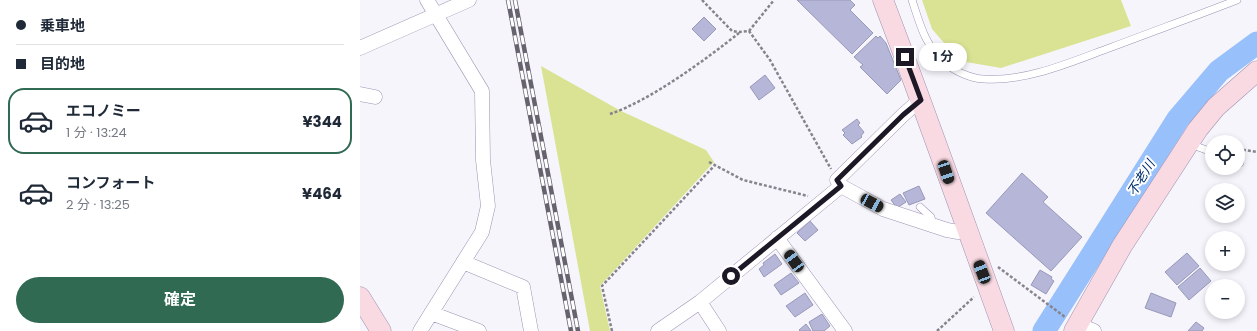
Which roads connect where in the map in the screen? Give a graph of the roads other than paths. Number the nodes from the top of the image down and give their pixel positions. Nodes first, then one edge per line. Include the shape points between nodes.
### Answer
1 (427, 0) edge
2 (469, 0) edge
3 (883, 0) edge
4 (912, 0) edge
5 (1237, 0) edge
6 (437, 15) junction
7 (360, 48) edge
8 (1253, 74) edge
9 (360, 94) edge
10 (375, 97) dead end
11 (921, 100) junction
12 (1188, 143) junction
13 (1205, 149) edge
14 (839, 183) junction
15 (920, 207) dead end
16 (933, 225) junction
17 (966, 230) junction
18 (777, 238) junction
19 (463, 262) junction
20 (360, 297) edge
21 (700, 302) junction
22 (431, 313) junction
23 (1078, 326) edge
24 (381, 331) edge
25 (420, 331) edge
26 (479, 331) edge
27 (531, 331) edge
28 (658, 331) edge
29 (719, 331) edge
30 (845, 331) edge
31 (1004, 331) edge

1 - 6 street
2 - 6 street
3 - 11 street
4 - 5 lane via 925,39 933,50 946,64 964,74 983,80 1047,71
6 - 7 street
6 - 19 street via 482,91 483,160 488,206 482,232
8 - 12 street via 1216,107
9 - 10 street
11 - 14 street via 903,115
11 - 17 street
12 - 13 lane
12 - 23 street via 1130,234
14 - 16 street via 883,209
14 - 18 street
15 - 16 lane via 931,217
16 - 17 street via 958,232
17 - 31 street
18 - 21 street
18 - 30 street
19 - 22 street
19 - 27 street via 523,286
20 - 24 street
21 - 28 street
21 - 29 street
22 - 25 street
22 - 26 street

